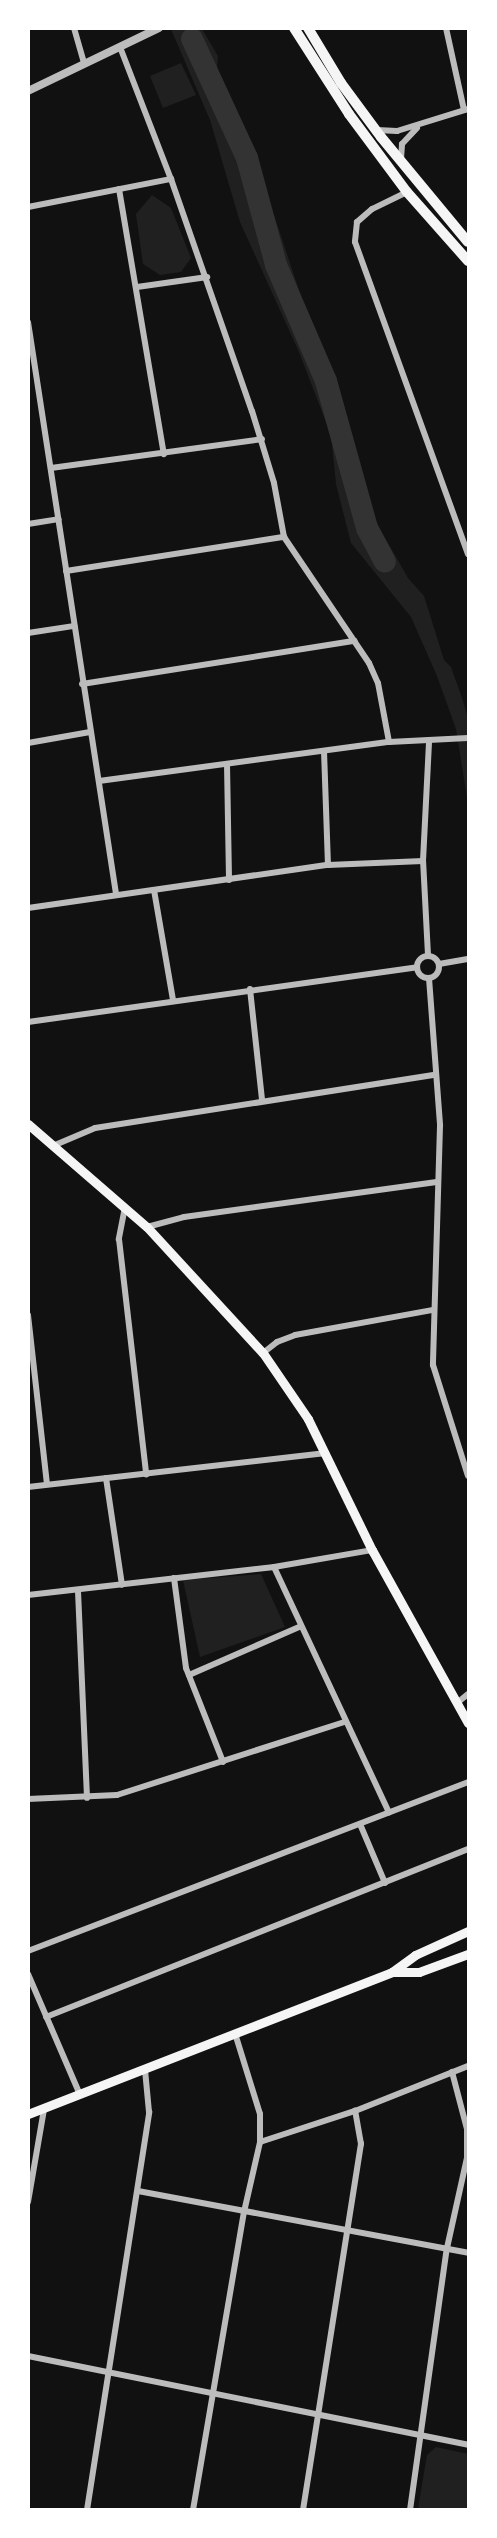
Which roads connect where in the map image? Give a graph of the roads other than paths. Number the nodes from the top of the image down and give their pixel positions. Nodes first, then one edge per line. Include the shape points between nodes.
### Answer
1 (74, 28) edge
2 (294, 28) edge
3 (308, 28) edge
4 (446, 28) edge
5 (158, 29) edge
6 (120, 47) junction
7 (84, 63) junction
8 (28, 91) edge
9 (466, 109) edge
10 (422, 125) junction
11 (381, 133) junction
12 (376, 150) junction
13 (400, 162) junction
14 (171, 179) junction
15 (119, 189) junction
16 (407, 192) junction
17 (28, 207) edge
18 (468, 242) edge
19 (468, 261) edge
20 (207, 277) junction
21 (138, 287) junction
22 (28, 322) edge
23 (261, 439) junction
24 (164, 454) junction
25 (51, 468) junction
26 (58, 519) junction
27 (28, 524) edge
28 (284, 537) junction
29 (468, 549) edge
30 (66, 571) junction
31 (74, 626) junction
32 (28, 633) edge
33 (355, 641) junction
34 (82, 684) junction
35 (90, 732) junction
36 (468, 738) edge
37 (429, 741) junction
38 (389, 742) junction
39 (28, 743) edge
40 (324, 751) junction
41 (226, 764) junction
42 (99, 781) junction
43 (423, 861) junction
44 (328, 865) junction
45 (230, 880) junction
46 (154, 890) junction
47 (116, 894) junction
48 (28, 908) edge
49 (428, 956) junction
50 (468, 958) edge
51 (439, 964) junction
52 (417, 967) junction
53 (429, 978) junction
54 (250, 989) junction
55 (173, 1000) junction
56 (28, 1022) edge
57 (435, 1075) junction
58 (262, 1100) junction
59 (28, 1124) edge
60 (55, 1145) junction
61 (437, 1182) junction
62 (125, 1205) junction
63 (147, 1227) junction
64 (432, 1310) junction
65 (28, 1315) edge
66 (263, 1353) junction
67 (326, 1453) junction
68 (146, 1474) junction
69 (468, 1476) edge
70 (106, 1478) junction
71 (47, 1484) junction
72 (28, 1486) edge
73 (372, 1550) junction
74 (273, 1567) junction
75 (174, 1578) junction
76 (122, 1585) junction
77 (78, 1591) junction
78 (28, 1595) edge
79 (301, 1626) junction
80 (189, 1675) junction
81 (468, 1695) edge
82 (457, 1703) junction
83 (344, 1722) junction
84 (468, 1722) edge
85 (224, 1762) junction
86 (468, 1782) edge
87 (87, 1798) junction
88 (28, 1799) edge
89 (389, 1812) junction
90 (360, 1824) junction
91 (468, 1850) edge
92 (385, 1884) junction
93 (468, 1931) edge
94 (28, 1951) edge
95 (468, 1954) edge
96 (392, 1972) junction
97 (28, 1974) edge
98 (46, 2017) junction
99 (235, 2034) junction
100 (468, 2066) edge
101 (144, 2070) junction
102 (452, 2072) junction
103 (80, 2096) junction
104 (44, 2109) junction
105 (355, 2111) junction
106 (28, 2114) edge
107 (260, 2142) junction
108 (138, 2192) junction
109 (28, 2202) edge
110 (244, 2212) junction
111 (346, 2229) junction
112 (447, 2248) junction
113 (468, 2253) edge
114 (28, 2356) edge
115 (110, 2373) junction
116 (213, 2393) junction
117 (317, 2414) junction
118 (421, 2436) junction
119 (468, 2445) edge
120 (87, 2510) edge
121 (193, 2510) edge
122 (303, 2510) edge
123 (410, 2510) edge

1 - 7 street
2 - 12 main road
3 - 11 main road via 341,83
4 - 9 street
5 - 6 street
6 - 7 street
6 - 14 street
7 - 8 street
9 - 10 street
10 - 11 street
10 - 13 street via 406,136
11 - 12 main road
11 - 13 main road
12 - 16 main road
13 - 18 main road
14 - 15 street
14 - 20 street
15 - 17 street
15 - 21 street
16 - 19 main road
16 - 29 street via 372,209 357,222 355,242
20 - 21 street
20 - 23 street
21 - 24 street
22 - 25 street
23 - 24 street
23 - 28 street
24 - 25 street
25 - 26 street
26 - 27 street
26 - 30 street
28 - 30 street
28 - 33 street
30 - 31 street
31 - 32 street
31 - 34 street
33 - 34 street
33 - 38 street via 378,683
34 - 35 street
35 - 39 street
35 - 42 street
36 - 37 street
37 - 38 street
37 - 43 street
38 - 40 street
40 - 41 street
40 - 44 street
41 - 42 street
41 - 45 street
42 - 47 street
43 - 44 street
43 - 49 street
44 - 45 street
45 - 46 street
46 - 47 street
46 - 55 street
47 - 48 street
49 - 51 street
49 - 52 street via 421,957
50 - 51 street
51 - 53 street via 436,975
52 - 53 street via 422,977
52 - 54 street
53 - 57 street
54 - 55 street
54 - 58 street
55 - 56 street
57 - 58 street
57 - 61 street via 440,1126
58 - 60 street via 95,1128
59 - 60 main road
60 - 62 main road
61 - 63 street via 184,1217
61 - 64 street
62 - 63 main road
62 - 68 street via 119,1239
63 - 66 main road
64 - 66 street via 295,1335
64 - 69 street via 433,1365
65 - 71 street
66 - 67 main road
67 - 68 street
67 - 73 main road
68 - 70 street
70 - 71 street
70 - 76 street
71 - 72 street
73 - 74 street
73 - 82 main road
74 - 75 street
74 - 79 street
75 - 76 street
75 - 80 street
76 - 77 street
77 - 78 street
77 - 87 street
79 - 80 street
79 - 83 street
80 - 85 street
81 - 82 street
82 - 84 main road
83 - 85 street
83 - 89 street
85 - 87 street via 117,1795
86 - 89 street
87 - 88 street
89 - 90 street
90 - 92 street
90 - 94 street
91 - 92 street
92 - 98 street
93 - 96 main road via 415,1955
95 - 96 main road via 419,1972
96 - 99 main road
97 - 98 street
98 - 103 street
99 - 101 main road
99 - 107 street via 260,2114
100 - 102 street
101 - 103 main road
101 - 108 street via 148,2112
102 - 105 street
102 - 112 street via 467,2129 467,2158
103 - 104 main road
104 - 106 main road
104 - 109 street
105 - 107 street
105 - 111 street via 360,2144
107 - 110 street
108 - 110 street
108 - 115 street
110 - 111 street
110 - 116 street
111 - 112 street
111 - 117 street
112 - 113 street
112 - 118 street
114 - 115 street
115 - 116 street
115 - 120 street
116 - 117 street
116 - 121 street
117 - 118 street
117 - 122 street
118 - 119 street
118 - 123 street

